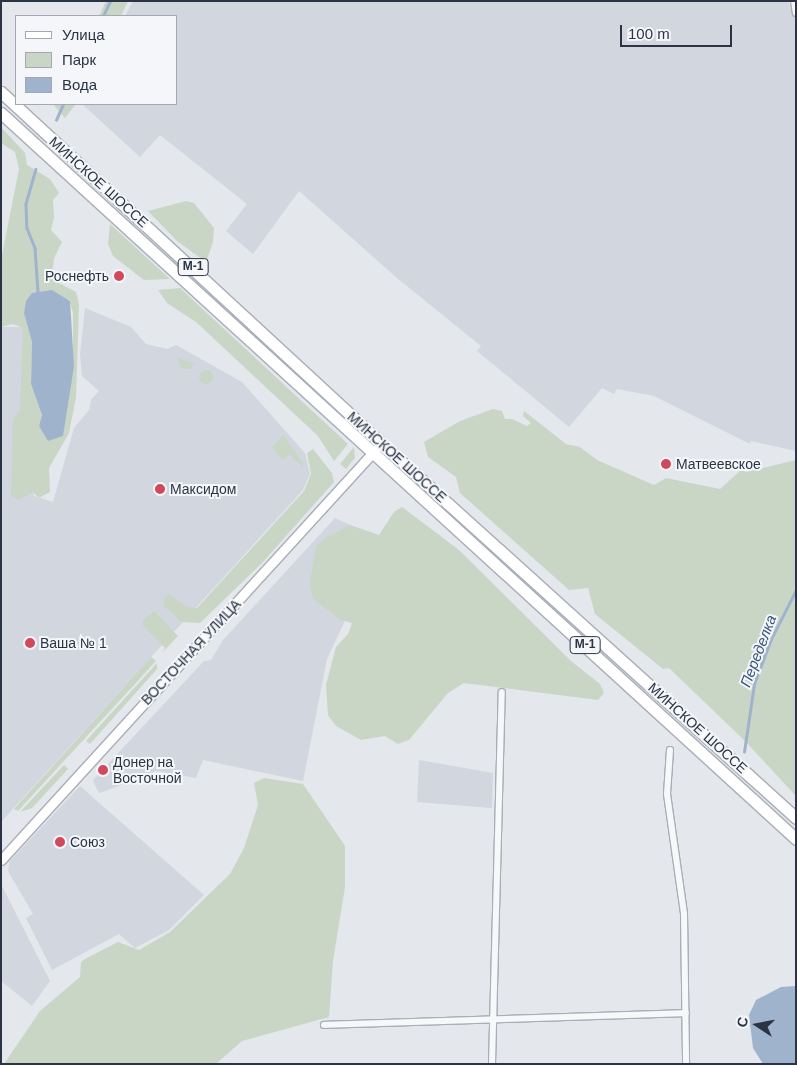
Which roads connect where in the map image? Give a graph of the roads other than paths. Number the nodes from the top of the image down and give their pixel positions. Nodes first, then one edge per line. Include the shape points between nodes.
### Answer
1 (794, 1) edge
2 (796, 13) edge
3 (1, 92) edge
4 (15, 105) edge
5 (15, 105) edge
6 (1, 113) edge
7 (382, 444) junction
8 (372, 454) junction
9 (477, 529) junction
10 (467, 540) junction
11 (502, 692) dead end
12 (670, 750) dead end
13 (796, 818) edge
14 (796, 839) edge
15 (1, 860) edge
16 (686, 1013) junction
17 (494, 1020) junction
18 (324, 1025) dead end
19 (492, 1064) edge
20 (686, 1064) edge

1 - 2 street
3 - 5 highway, МИНСКОЕ ШОССЕ / М-1
4 - 7 highway, МИНСКОЕ ШОССЕ / М-1
6 - 8 highway, МИНСКОЕ ШОССЕ / М-1
7 - 8 street, ВОСТОЧНАЯ УЛИЦА
7 - 9 highway, МИНСКОЕ ШОССЕ / М-1
8 - 10 highway, МИНСКОЕ ШОССЕ / М-1
8 - 15 street, ВОСТОЧНАЯ УЛИЦА
9 - 10 street via 467,530
9 - 13 highway, МИНСКОЕ ШОССЕ / М-1
10 - 14 highway, МИНСКОЕ ШОССЕ / М-1
11 - 17 street
12 - 16 street via 667,794 683,894
16 - 17 street
16 - 20 street
17 - 18 street
17 - 19 street

